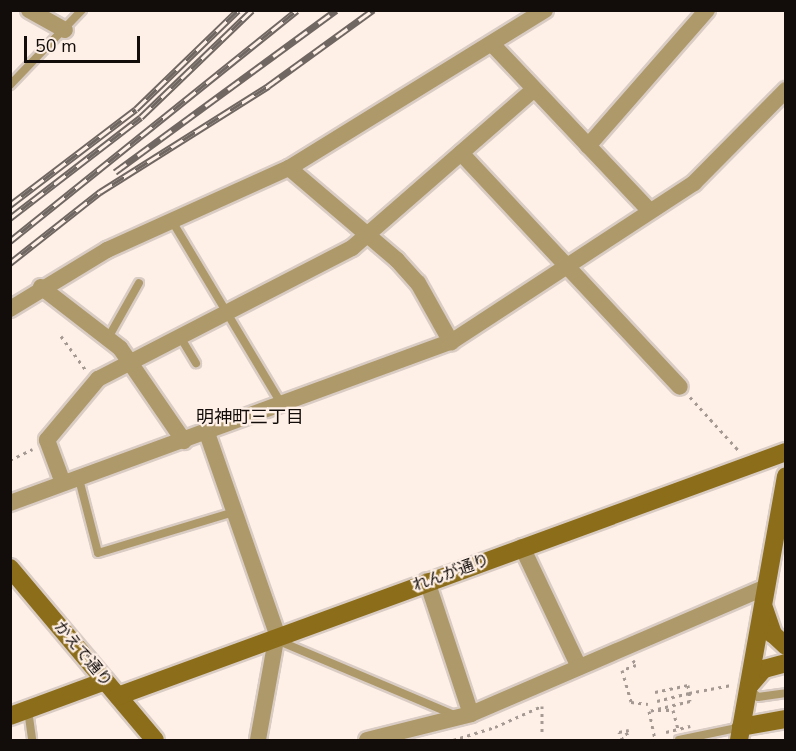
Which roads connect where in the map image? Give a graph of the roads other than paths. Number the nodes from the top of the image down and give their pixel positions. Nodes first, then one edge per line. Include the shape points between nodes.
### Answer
1 (29, 10) edge
2 (82, 10) edge
3 (545, 10) edge
4 (707, 10) edge
5 (65, 30) junction
6 (493, 45) junction
7 (10, 85) edge
8 (533, 90) junction
9 (786, 90) edge
10 (588, 146) junction
11 (461, 153) junction
12 (289, 168) junction
13 (651, 211) junction
14 (172, 221) junction
15 (371, 234) junction
16 (568, 265) junction
17 (139, 283) dead end
18 (42, 287) junction
19 (10, 309) edge
20 (225, 311) junction
21 (179, 335) junction
22 (108, 338) junction
23 (451, 342) junction
24 (131, 360) junction
25 (196, 363) dead end
26 (680, 387) road end
27 (282, 405) junction
28 (207, 433) junction
29 (183, 441) junction
30 (786, 452) edge
31 (786, 476) edge
32 (71, 481) junction
33 (10, 503) edge
34 (234, 512) junction
35 (522, 547) junction
36 (10, 568) edge
37 (428, 581) junction
38 (765, 595) junction
39 (277, 637) junction
40 (786, 646) edge
41 (786, 663) edge
42 (579, 667) junction
43 (105, 681) junction
44 (740, 687) junction
45 (786, 693) edge
46 (117, 696) junction
47 (19, 713) edge
48 (466, 716) junction
49 (786, 719) edge
50 (740, 734) edge
51 (680, 736) edge
52 (33, 741) edge
53 (155, 741) edge
54 (258, 741) edge
55 (367, 741) edge

1 - 5 street
2 - 5 lane
3 - 6 street
4 - 10 street
5 - 7 lane
6 - 8 street
6 - 12 street
8 - 10 street
8 - 11 street
9 - 13 street via 694,183
10 - 13 street
11 - 15 street
11 - 16 street
12 - 14 street
12 - 15 street
13 - 16 street
14 - 18 street
14 - 20 lane
15 - 20 street
15 - 23 street via 418,283
16 - 23 street
16 - 26 street
17 - 22 lane
18 - 19 street
18 - 22 street
20 - 21 street
20 - 27 lane
21 - 24 street
21 - 25 lane
22 - 24 street
23 - 27 street
24 - 29 street
24 - 32 street via 95,382 48,440
27 - 28 street
28 - 29 street
28 - 34 street
29 - 32 street
30 - 35 street, れんが通り
31 - 38 street
32 - 33 street
32 - 34 lane via 98,553
34 - 39 street
35 - 37 street, れんが通り
35 - 42 street
36 - 43 street, かえで通り
37 - 39 street, れんが通り
37 - 48 street
38 - 40 street via 766,620
38 - 42 street
38 - 44 street
39 - 46 street, れんが通り
39 - 48 lane
39 - 54 street
41 - 44 street via 764,669
42 - 48 street
43 - 46 street, かえで通り
43 - 47 street
44 - 45 lane via 758,697
44 - 50 street
46 - 53 street, かえで通り
47 - 52 lane
48 - 55 street
49 - 50 street
50 - 51 lane

